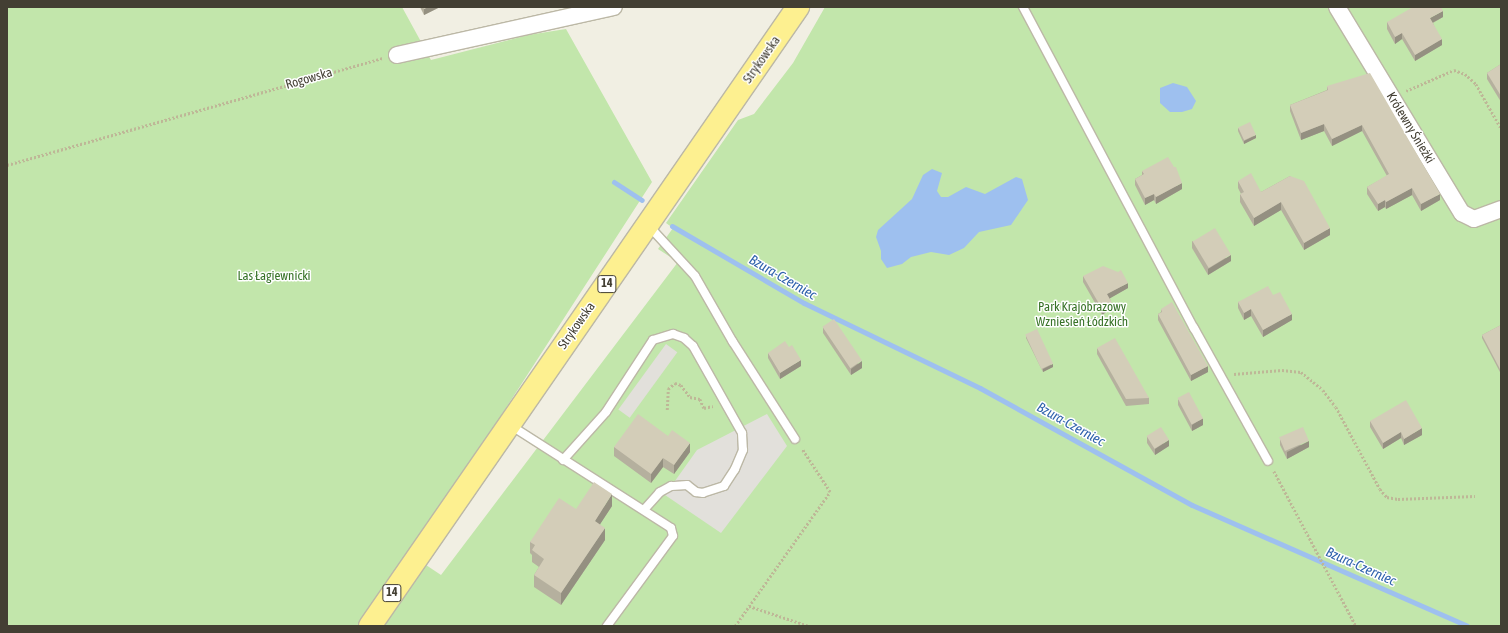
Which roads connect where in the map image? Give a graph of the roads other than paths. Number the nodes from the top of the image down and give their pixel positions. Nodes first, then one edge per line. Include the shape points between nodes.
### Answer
1 (614, 7) edge
2 (798, 7) edge
3 (1023, 7) edge
4 (1337, 7) edge
5 (396, 54) road end
6 (1501, 210) edge
7 (647, 225) junction
8 (510, 424) junction
9 (795, 438) road end
10 (563, 460) junction
11 (1268, 460) road end
12 (644, 510) junction
13 (370, 626) edge
14 (607, 626) edge

1 - 5 street
2 - 7 main road, Strykowska / 14
3 - 11 lane
4 - 6 street, Królewny Śnieżki via 1462,213 1474,219
7 - 8 main road, Strykowska / 14
7 - 9 lane via 695,276 733,342
8 - 10 lane
8 - 13 main road, Strykowska / 14
10 - 12 lane
10 - 12 lane via 606,412 653,340 662,335 673,334 684,338 693,346 744,441 740,460 729,481 715,491 703,493 696,492 687,485 671,486 660,492
12 - 14 lane via 671,528 673,536

